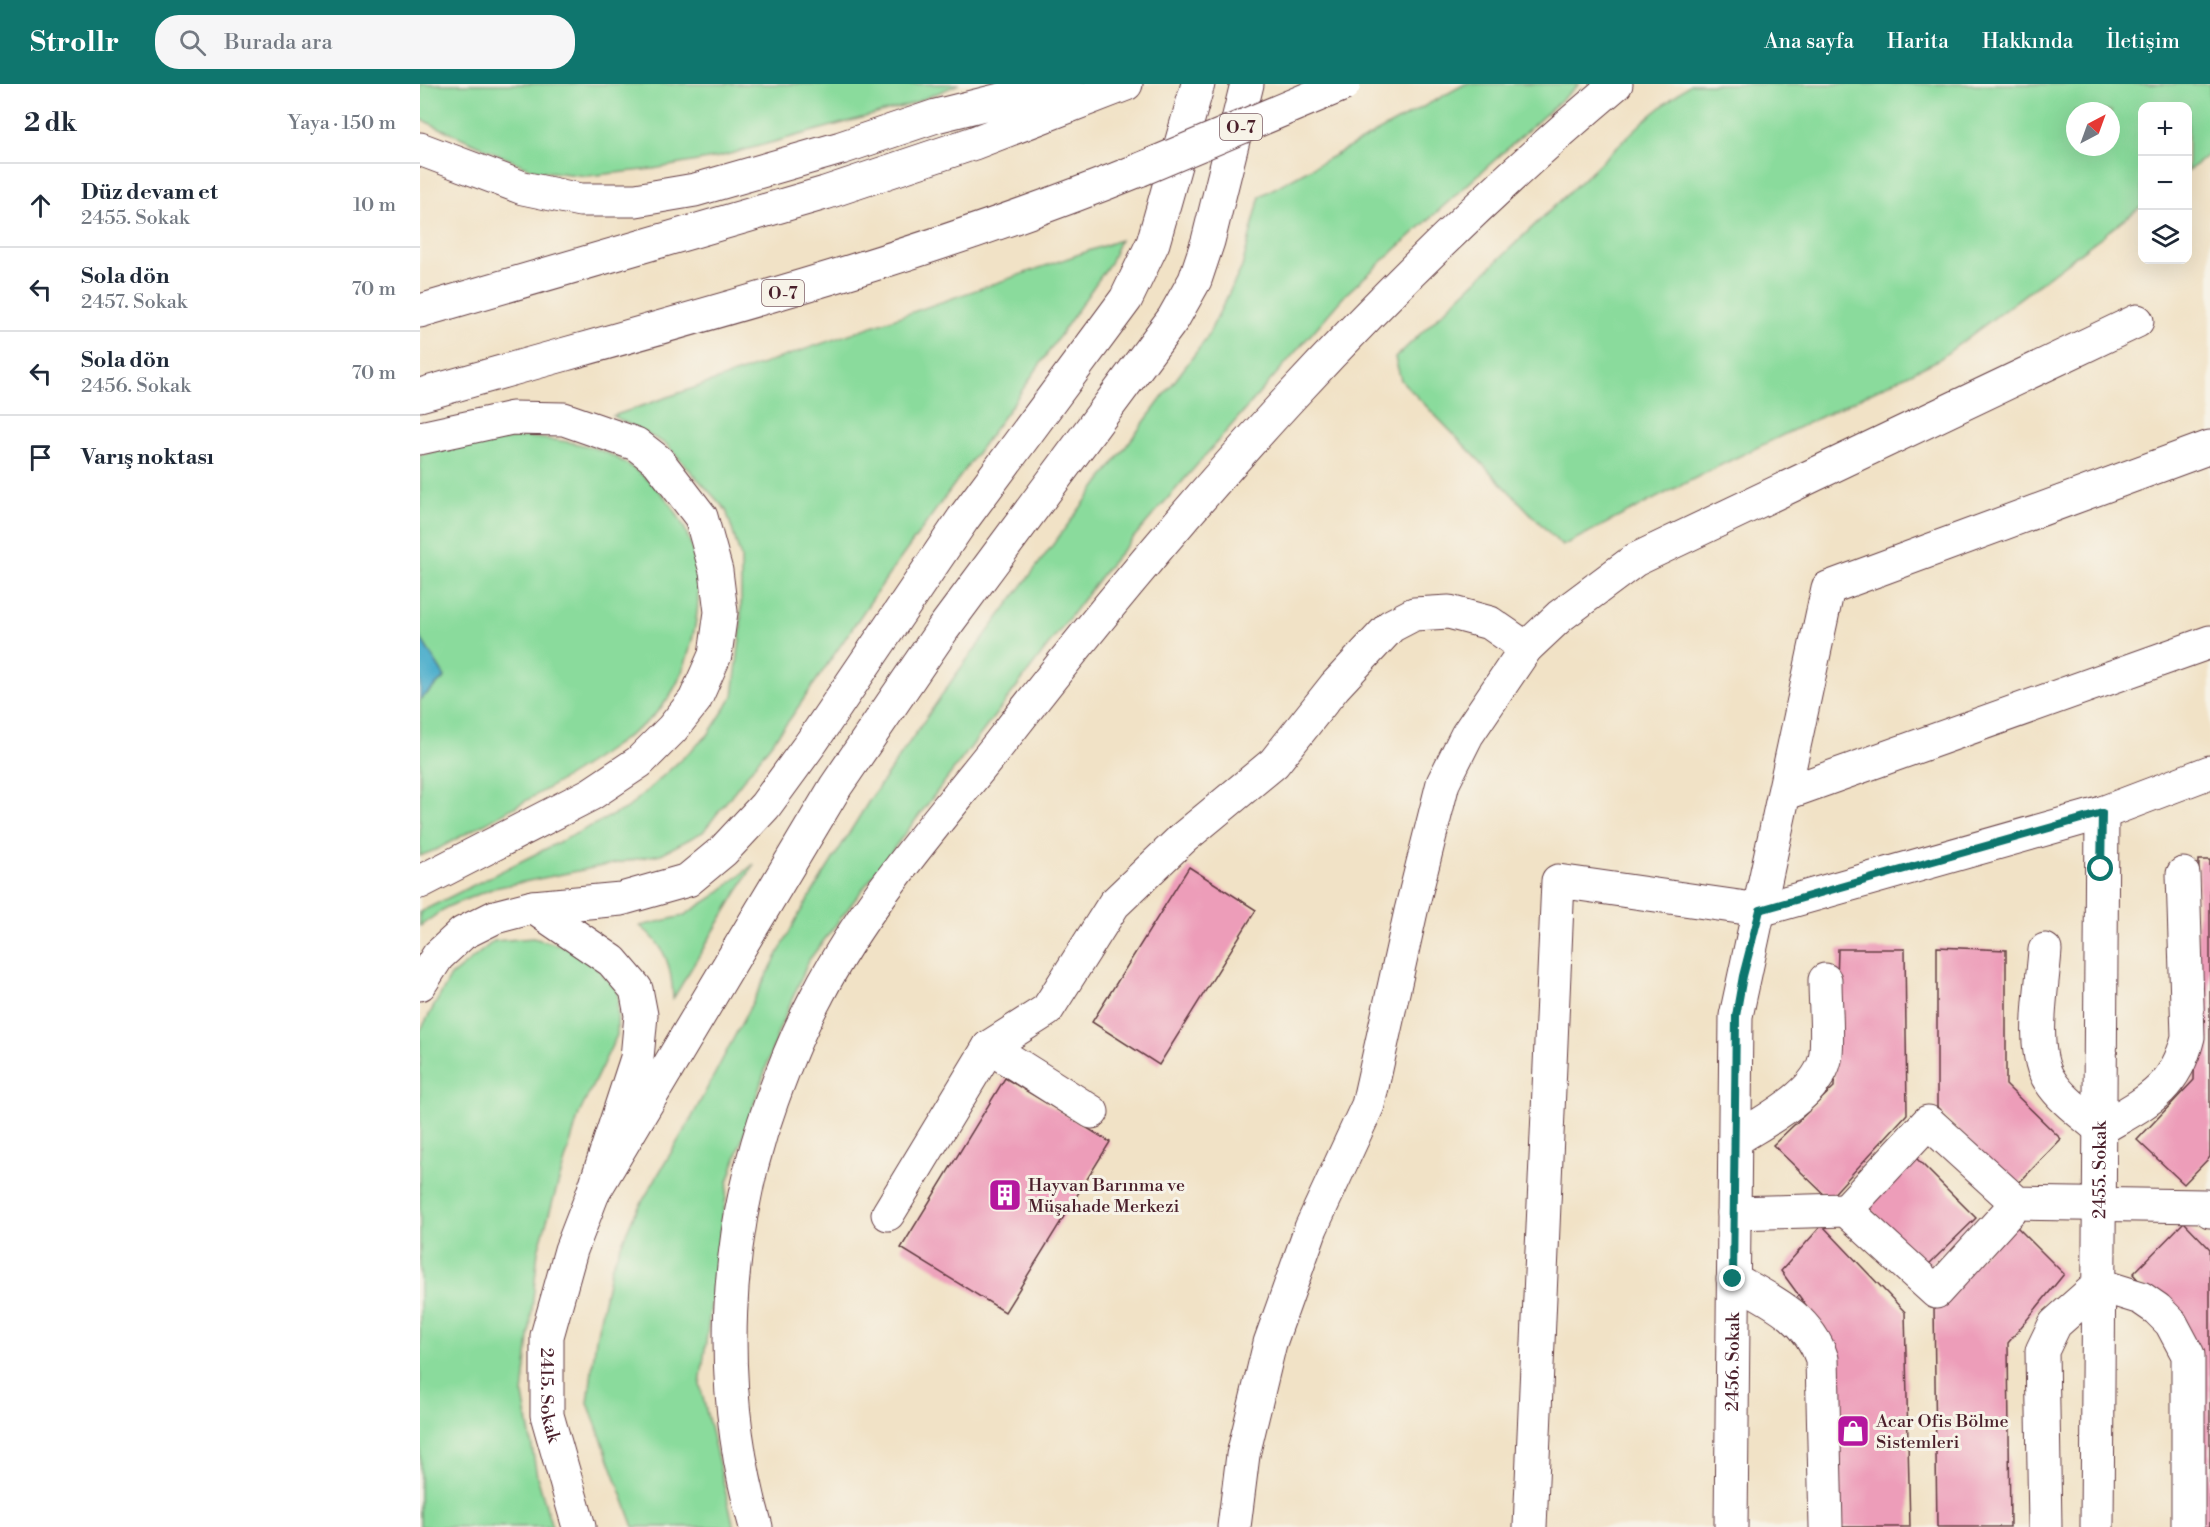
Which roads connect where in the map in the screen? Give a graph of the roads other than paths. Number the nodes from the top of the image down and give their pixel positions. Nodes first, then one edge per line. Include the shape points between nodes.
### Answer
1 (1126, 84) edge
2 (1198, 84) edge
3 (1247, 84) edge
4 (1344, 84) edge
5 (1616, 84) edge
6 (1094, 98) junction
7 (420, 149) edge
8 (420, 311) edge
9 (2137, 321) dead end
10 (420, 395) edge
11 (420, 438) edge
12 (2210, 447) edge
13 (2210, 642) edge
14 (1526, 648) junction
15 (2210, 772) edge
16 (1784, 794) junction
17 (2102, 813) junction
18 (2183, 874) dead end
19 (420, 882) edge
20 (533, 907) junction
21 (1760, 910) junction
22 (2045, 950) dead end
23 (1825, 980) dead end
24 (420, 984) edge
25 (989, 1047) junction
26 (1092, 1112) dead end
27 (2100, 1129) junction
28 (1735, 1140) junction
29 (593, 1192) junction
30 (2017, 1203) junction
31 (2100, 1206) junction
32 (2208, 1206) edge
33 (1846, 1210) junction
34 (1734, 1213) junction
35 (888, 1214) dead end
36 (1733, 1279) junction
37 (2099, 1285) junction
38 (579, 1527) edge
39 (756, 1527) edge
40 (1234, 1527) edge
41 (1530, 1527) edge
42 (1731, 1527) edge
43 (1826, 1527) edge
44 (2045, 1527) edge
45 (2097, 1527) edge
46 (2188, 1527) edge

1 - 6 main road
2 - 20 main road via 1153,243 1126,299 963,519 765,806 723,851 688,880 621,899
3 - 29 main road via 1208,241 1195,280 1173,319 943,629 836,786
4 - 10 main road, O-7, bridge via 1138,170 994,224 808,286
5 - 39 main road via 1390,292 1206,490 1099,616 937,824 851,939 818,994 772,1101 748,1180 734,1260 731,1367 738,1446
6 - 7 main road via 1012,98 936,116 695,190 636,200 580,201 523,188
6 - 8 main road via 825,193
9 - 14 main road via 1635,560 1560,616
11 - 19 main road via 512,418 564,419 636,444 658,461 701,517 716,571 721,612 715,655 695,700 639,762 591,794
12 - 16 main road, 2456. Sokak via 1828,588
13 - 16 main road
14 - 25 main road via 1491,623 1449,612 1414,614 1392,626 1335,686 1274,763 1182,839 1114,904 1047,1010
14 - 40 main road via 1467,735 1443,783 1368,1105 1303,1248 1270,1343 1243,1455
15 - 17 main road
16 - 21 main road, 2456. Sokak
17 - 21 main road
17 - 27 main road, 2455. Sokak
18 - 27 main road via 2188,1037 2184,1056 2176,1073 2154,1097
20 - 24 main road via 495,917 463,933 438,956
20 - 29 main road via 612,961 636,989 641,1015 637,1058
21 - 28 main road, 2456. Sokak via 1736,1016
21 - 41 main road via 1558,881
22 - 27 main road via 2039,1044 2043,1069 2057,1090
23 - 28 main road via 1826,1055 1818,1075 1790,1104
25 - 26 main road
25 - 35 main road
27 - 31 main road, 2455. Sokak
28 - 34 main road, 2456. Sokak
29 - 38 main road, 2415. Sokak via 571,1250 547,1336 545,1376 547,1415
30 - 31 main road
30 - 33 main road via 1928,1122
30 - 33 main road via 1936,1292
31 - 32 main road
31 - 37 main road, 2455. Sokak
33 - 34 main road
34 - 36 main road, 2456. Sokak
36 - 42 main road, 2456. Sokak
36 - 43 main road via 1785,1309 1800,1321 1818,1347 1822,1359
37 - 44 main road via 2055,1324 2042,1351
37 - 45 main road, 2455. Sokak
37 - 46 main road via 2141,1298 2157,1309 2171,1323 2188,1355

